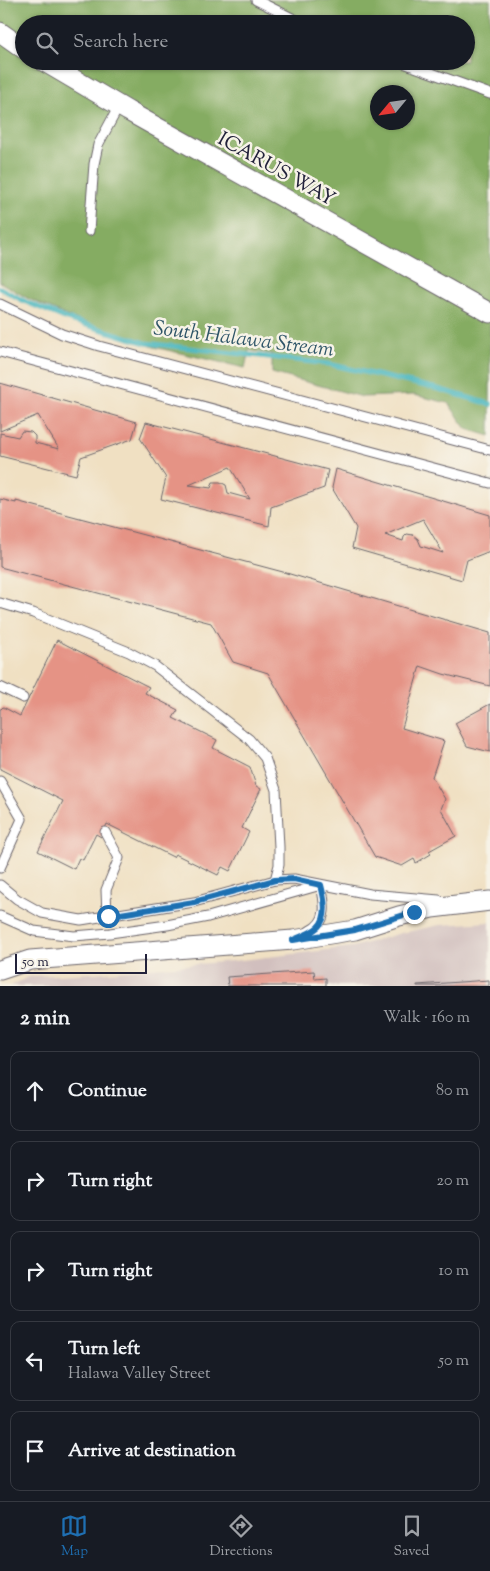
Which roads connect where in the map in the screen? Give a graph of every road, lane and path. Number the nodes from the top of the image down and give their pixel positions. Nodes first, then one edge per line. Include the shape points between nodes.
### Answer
1 (256, 0) edge
2 (286, 15) edge
3 (0, 32) edge
4 (15, 42) edge
5 (58, 70) edge
6 (423, 70) edge
7 (490, 94) edge
8 (119, 106) junction
9 (89, 231) dead end
10 (0, 304) edge
11 (490, 313) edge
12 (0, 352) edge
13 (490, 450) edge
14 (490, 483) edge
15 (0, 603) edge
16 (0, 687) edge
17 (23, 698) dead end
18 (0, 781) edge
19 (105, 832) dead end
20 (0, 868) edge
21 (275, 880) junction
22 (0, 885) edge
23 (321, 885) junction
24 (490, 901) edge
25 (466, 902) junction
26 (0, 916) edge
27 (108, 916) junction
28 (293, 940) junction
29 (0, 970) edge

1 - 2 lane
3 - 4 street
5 - 8 street, ICARUS WAY
6 - 7 lane
8 - 9 lane via 98,144
8 - 11 street, ICARUS WAY
10 - 13 lane via 62,334 100,346
12 - 14 lane
15 - 21 lane via 34,613 155,666 249,739 264,758 276,790 279,865
16 - 17 lane
18 - 20 lane via 22,818
19 - 27 lane via 120,858 106,890
21 - 23 lane via 294,879
21 - 27 lane via 194,902
22 - 27 lane via 17,900 42,913 81,920
23 - 25 lane via 370,894
23 - 26 lane via 208,917 110,933 74,936 34,931
23 - 28 lane via 324,915 318,927
24 - 25 street
25 - 28 street via 399,916 355,930
28 - 29 street via 30,960

